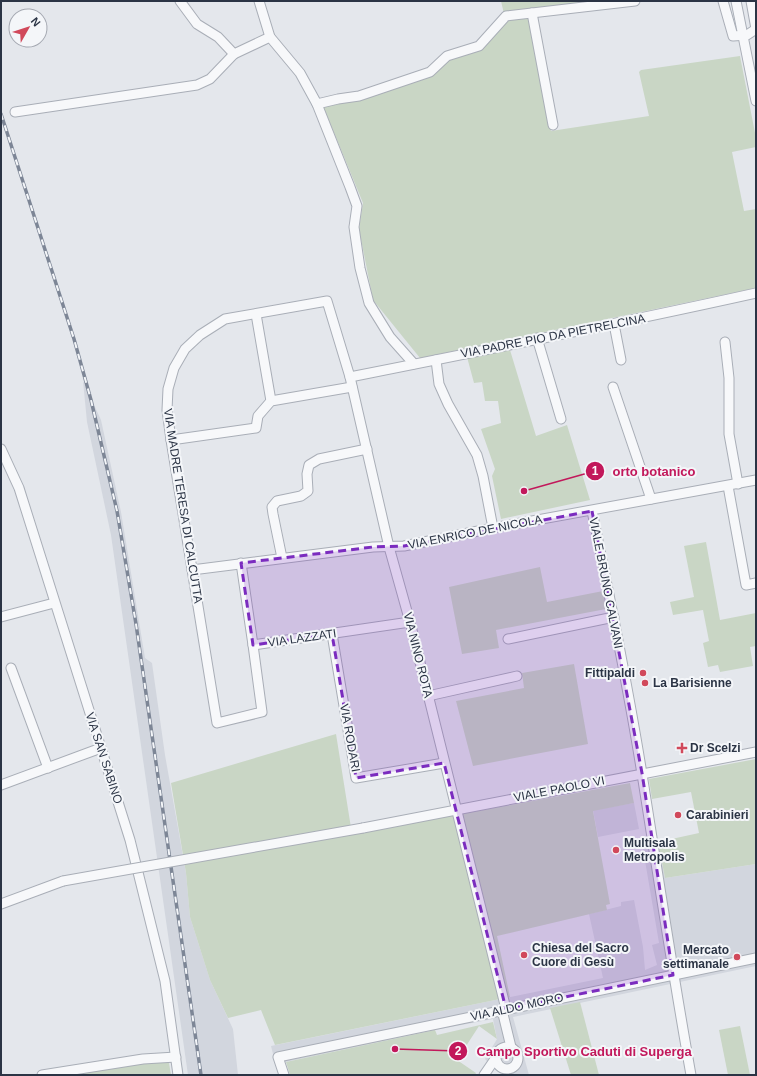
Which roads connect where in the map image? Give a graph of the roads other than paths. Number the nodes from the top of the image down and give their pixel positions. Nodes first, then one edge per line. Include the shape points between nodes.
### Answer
1 (180, 1) edge
2 (259, 1) edge
3 (635, 1) edge
4 (724, 1) edge
5 (736, 1) edge
6 (750, 1) edge
7 (532, 13) junction
8 (743, 35) junction
9 (270, 37) junction
10 (234, 54) junction
11 (756, 101) edge
12 (317, 104) junction
13 (15, 112) dead end
14 (553, 125) dead end
15 (756, 293) edge
16 (327, 301) joint
17 (256, 314) junction
18 (614, 324) junction
19 (537, 338) junction
20 (726, 342) dead end
21 (436, 360) junction
22 (621, 360) dead end
23 (414, 364) junction
24 (350, 377) junction
25 (352, 387) junction
26 (613, 387) dead end
27 (271, 401) junction
28 (561, 419) dead end
29 (171, 440) junction
30 (1, 449) edge
31 (367, 449) junction
32 (756, 480) edge
33 (733, 485) junction
34 (651, 499) junction
35 (592, 511) junction
36 (493, 528) junction
37 (389, 547) junction
38 (282, 558) junction
39 (241, 563) junction
40 (192, 570) junction
41 (756, 583) edge
42 (54, 603) junction
43 (1, 617) edge
44 (614, 617) junction
45 (410, 622) junction
46 (332, 634) junction
47 (508, 639) dead end
48 (252, 645) junction
49 (11, 668) dead end
50 (517, 676) dead end
51 (428, 696) junction
52 (101, 748) junction
53 (756, 752) edge
54 (444, 763) junction
55 (48, 768) junction
56 (642, 773) junction
57 (1, 785) edge
58 (456, 809) junction
59 (1, 904) edge
60 (756, 958) edge
61 (673, 975) junction
62 (502, 1010) junction
63 (509, 1047) junction
64 (176, 1057) junction
65 (495, 1059) junction
66 (513, 1072) edge
67 (42, 1075) edge
68 (178, 1075) edge
69 (284, 1075) edge
70 (484, 1075) edge
71 (691, 1075) edge

1 - 10 street via 197,24 218,37
2 - 9 street
3 - 7 street
4 - 8 street via 733,36
5 - 8 street
6 - 8 street via 756,28
7 - 12 street via 506,16 479,46 447,56 430,72 359,96
7 - 14 street
8 - 11 street
9 - 10 street
9 - 12 street via 300,73
10 - 13 street via 210,79 197,85
12 - 23 street via 357,206 354,227 360,268 369,303 390,337
15 - 18 street, VIA PADRE PIO DA PIETRELCINA
16 - 17 street, VIA MADRE TERESA DI CALCUTTA
16 - 24 street, VIA NINO ROTA
17 - 27 street
17 - 29 street, VIA MADRE TERESA DI CALCUTTA via 225,319 200,335 185,349 174,368 168,389 167,410
18 - 19 street, VIA PADRE PIO DA PIETRELCINA
18 - 22 street
19 - 21 street, VIA PADRE PIO DA PIETRELCINA
19 - 28 street
20 - 33 street
21 - 23 street, VIA PADRE PIO DA PIETRELCINA
21 - 36 street via 439,384 477,455
23 - 24 street, VIA PADRE PIO DA PIETRELCINA
24 - 25 street, VIA NINO ROTA
25 - 27 street
25 - 31 street, VIA NINO ROTA
26 - 34 street
27 - 29 street via 258,416 256,428
29 - 40 street, VIA MADRE TERESA DI CALCUTTA
30 - 42 street, VIA SAN SABINO via 19,488
31 - 37 street, VIA NINO ROTA
31 - 38 street via 319,459 309,465 308,491 301,496 277,501 272,507
32 - 33 street, VIA ENRICO DE NICOLA
33 - 34 street, VIA ENRICO DE NICOLA
33 - 41 street via 746,585
34 - 35 street, VIA ENRICO DE NICOLA
35 - 36 street, VIA ENRICO DE NICOLA
35 - 44 street, VIALE BRUNO CALVANI
36 - 37 street, VIA ENRICO DE NICOLA
37 - 38 street, VIA ENRICO DE NICOLA
37 - 45 street, VIA NINO ROTA
38 - 39 street, VIA ENRICO DE NICOLA
39 - 40 street, VIA ENRICO DE NICOLA
39 - 48 street, VIA LAZZATI
40 - 48 street, VIA MADRE TERESA DI CALCUTTA via 217,723 262,712
42 - 43 street
42 - 52 street, VIA SAN SABINO
44 - 47 street
44 - 56 street, VIALE BRUNO CALVANI
45 - 46 street, VIA LAZZATI
45 - 51 street, VIA NINO ROTA
46 - 48 street, VIA LAZZATI
46 - 54 street, VIA RODARI via 356,778
49 - 55 street
50 - 51 street
51 - 54 street, VIA NINO ROTA
52 - 55 street
52 - 64 street, VIA SAN SABINO via 141,881 165,981
53 - 56 street, VIALE PAOLO VI
54 - 58 street, VIA NINO ROTA
55 - 57 street
56 - 58 street, VIALE PAOLO VI
56 - 61 street, VIALE BRUNO CALVANI
58 - 59 street, VIALE PAOLO VI, bridge via 63,881
58 - 62 street, VIA NINO ROTA
60 - 61 street, VIA ALDO MORO
61 - 62 street, VIA ALDO MORO
61 - 71 street, VIALE BRUNO CALVANI
62 - 63 street, VIA NINO ROTA
62 - 69 street, VIA ALDO MORO via 278,1057
63 - 65 street via 497,1052
63 - 66 street via 516,1052 518,1059
64 - 67 street via 143,1059
64 - 68 street, VIA SAN SABINO
65 - 66 street via 502,1068
65 - 70 street

